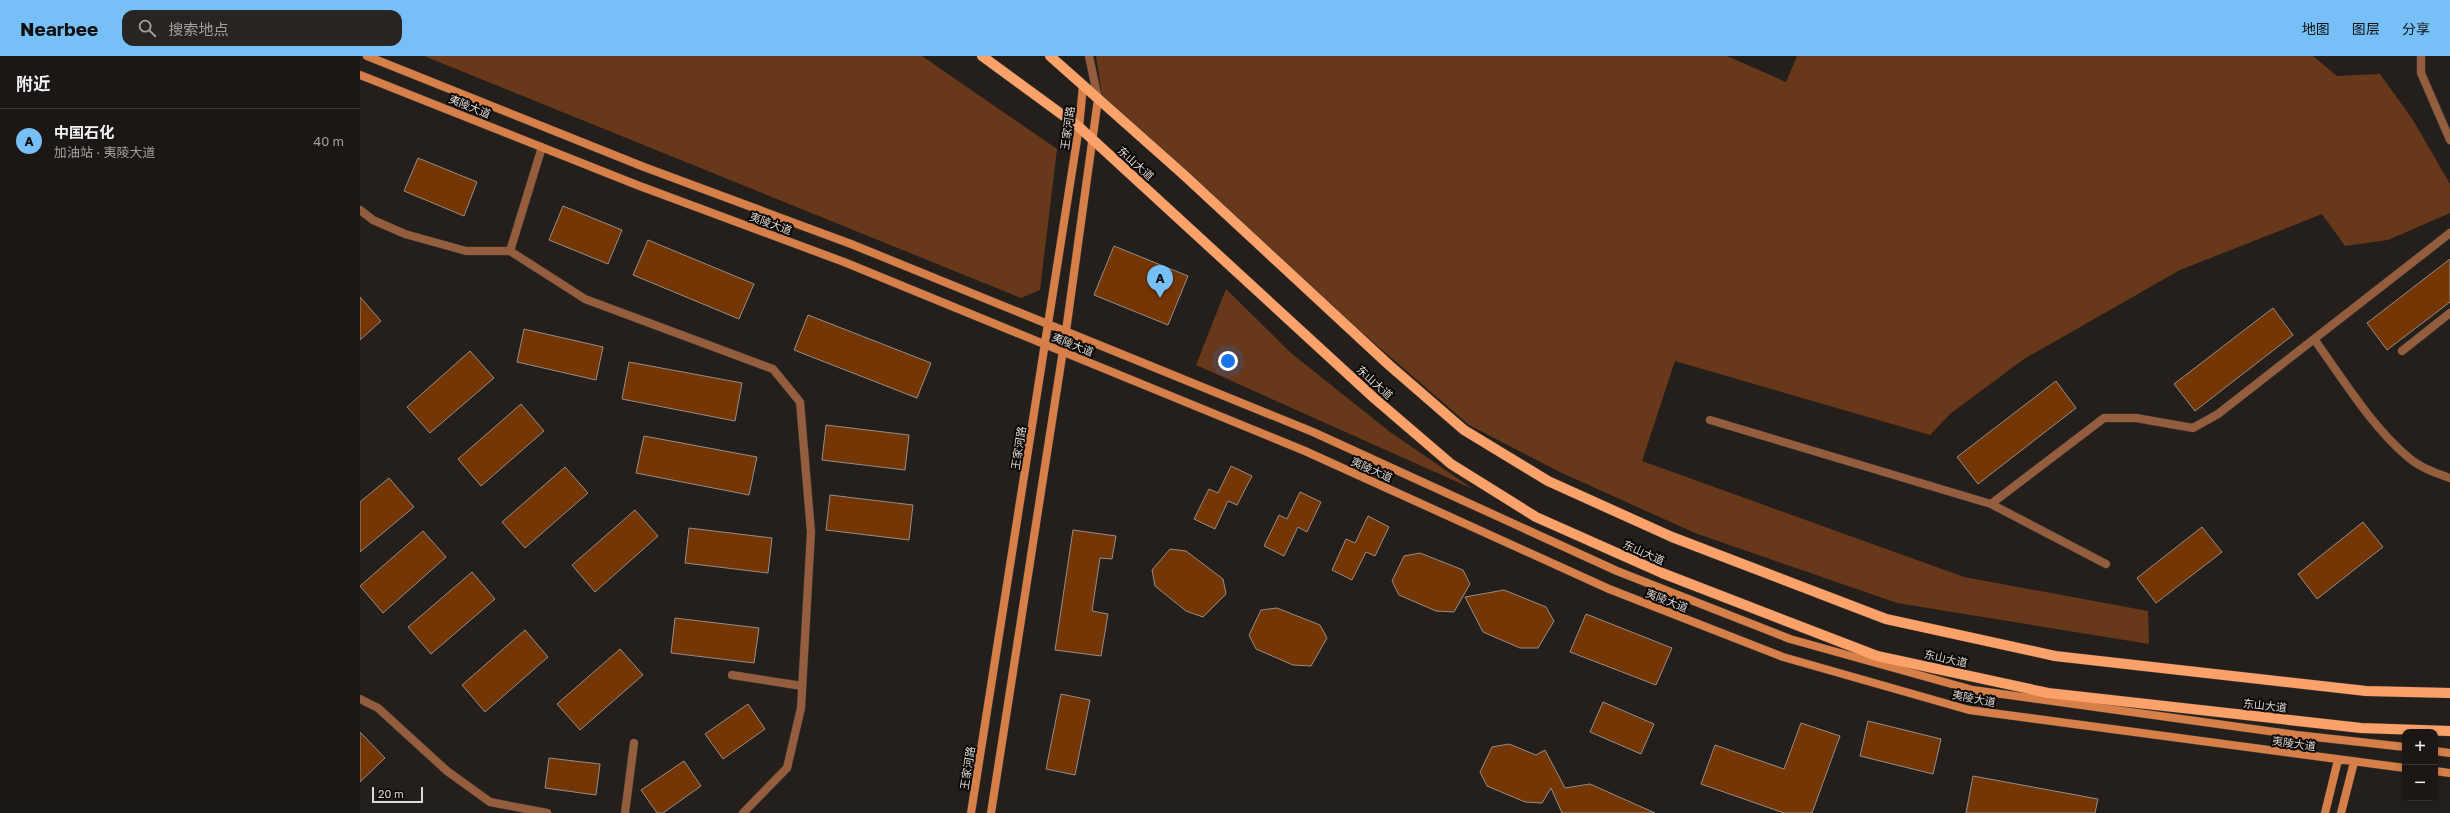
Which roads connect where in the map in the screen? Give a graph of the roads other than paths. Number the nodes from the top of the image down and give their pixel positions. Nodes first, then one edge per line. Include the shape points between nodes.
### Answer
1 (367, 56) edge
2 (982, 56) edge
3 (1050, 56) edge
4 (1089, 56) edge
5 (2420, 56) edge
6 (360, 74) edge
7 (1083, 86) junction
8 (1098, 99) junction
9 (1079, 127) junction
10 (1093, 140) junction
11 (2450, 140) edge
12 (542, 147) junction
13 (360, 210) edge
14 (2450, 233) edge
15 (510, 251) junction
16 (2450, 313) edge
17 (1048, 324) junction
18 (1066, 331) junction
19 (2314, 339) junction
20 (1045, 344) junction
21 (1063, 351) junction
22 (2402, 351) dead end
23 (1710, 420) dead end
24 (2450, 478) edge
25 (1990, 504) junction
26 (2106, 564) dead end
27 (732, 674) dead end
28 (802, 686) junction
29 (2450, 693) edge
30 (360, 699) edge
31 (2450, 731) edge
32 (634, 743) dead end
33 (2402, 747) edge
34 (2438, 751) edge
35 (2450, 752) edge
36 (2338, 760) junction
37 (2354, 762) junction
38 (2402, 768) edge
39 (2438, 771) edge
40 (2450, 773) edge
41 (547, 813) edge
42 (625, 813) edge
43 (743, 813) edge
44 (971, 813) edge
45 (991, 813) edge
46 (2325, 813) edge
47 (2341, 813) edge

1 - 17 main road, 夷陵大道 via 644,166 851,244
2 - 9 main road, 东山大道
3 - 7 main road, 东山大道
4 - 8 street
5 - 11 street via 2421,73
6 - 12 main road, 夷陵大道
7 - 8 main road, 东山大道
7 - 9 main road, 王家河路
8 - 10 main road
8 - 29 main road, 东山大道 via 1389,365 1464,430 1548,481 1672,537 1886,619 2054,656 2366,691
9 - 10 main road, 东山大道
9 - 17 main road, 王家河路
10 - 18 main road
10 - 31 main road, 东山大道 via 1374,398 1451,464 1536,516 1662,573 1877,656 2048,693 2361,728
12 - 15 street
12 - 20 main road, 夷陵大道 via 844,262
13 - 15 street via 373,220 405,234 466,251
14 - 19 street
15 - 28 street via 585,299 773,369 800,402 811,532
16 - 22 street
17 - 18 main road, 夷陵大道
17 - 20 main road, 王家河路
18 - 21 main road
18 - 33 main road, 夷陵大道 via 1313,432 1617,571 1790,639 1973,690 2297,735
19 - 24 street via 2385,434 2410,459 2430,471
19 - 25 street via 2218,414 2193,428 2136,418 2104,418
20 - 21 main road, 夷陵大道
20 - 44 main road, 王家河路
21 - 36 main road, 夷陵大道 via 1305,451 1610,589 1783,657 1969,710
21 - 45 main road
23 - 25 street
25 - 26 street
27 - 28 street
28 - 43 street via 801,708 787,768
30 - 41 street via 378,708 447,771 490,802
32 - 42 street
34 - 35 main road
36 - 37 main road, 夷陵大道
36 - 46 main road
37 - 38 main road, 夷陵大道
37 - 47 main road
39 - 40 main road

